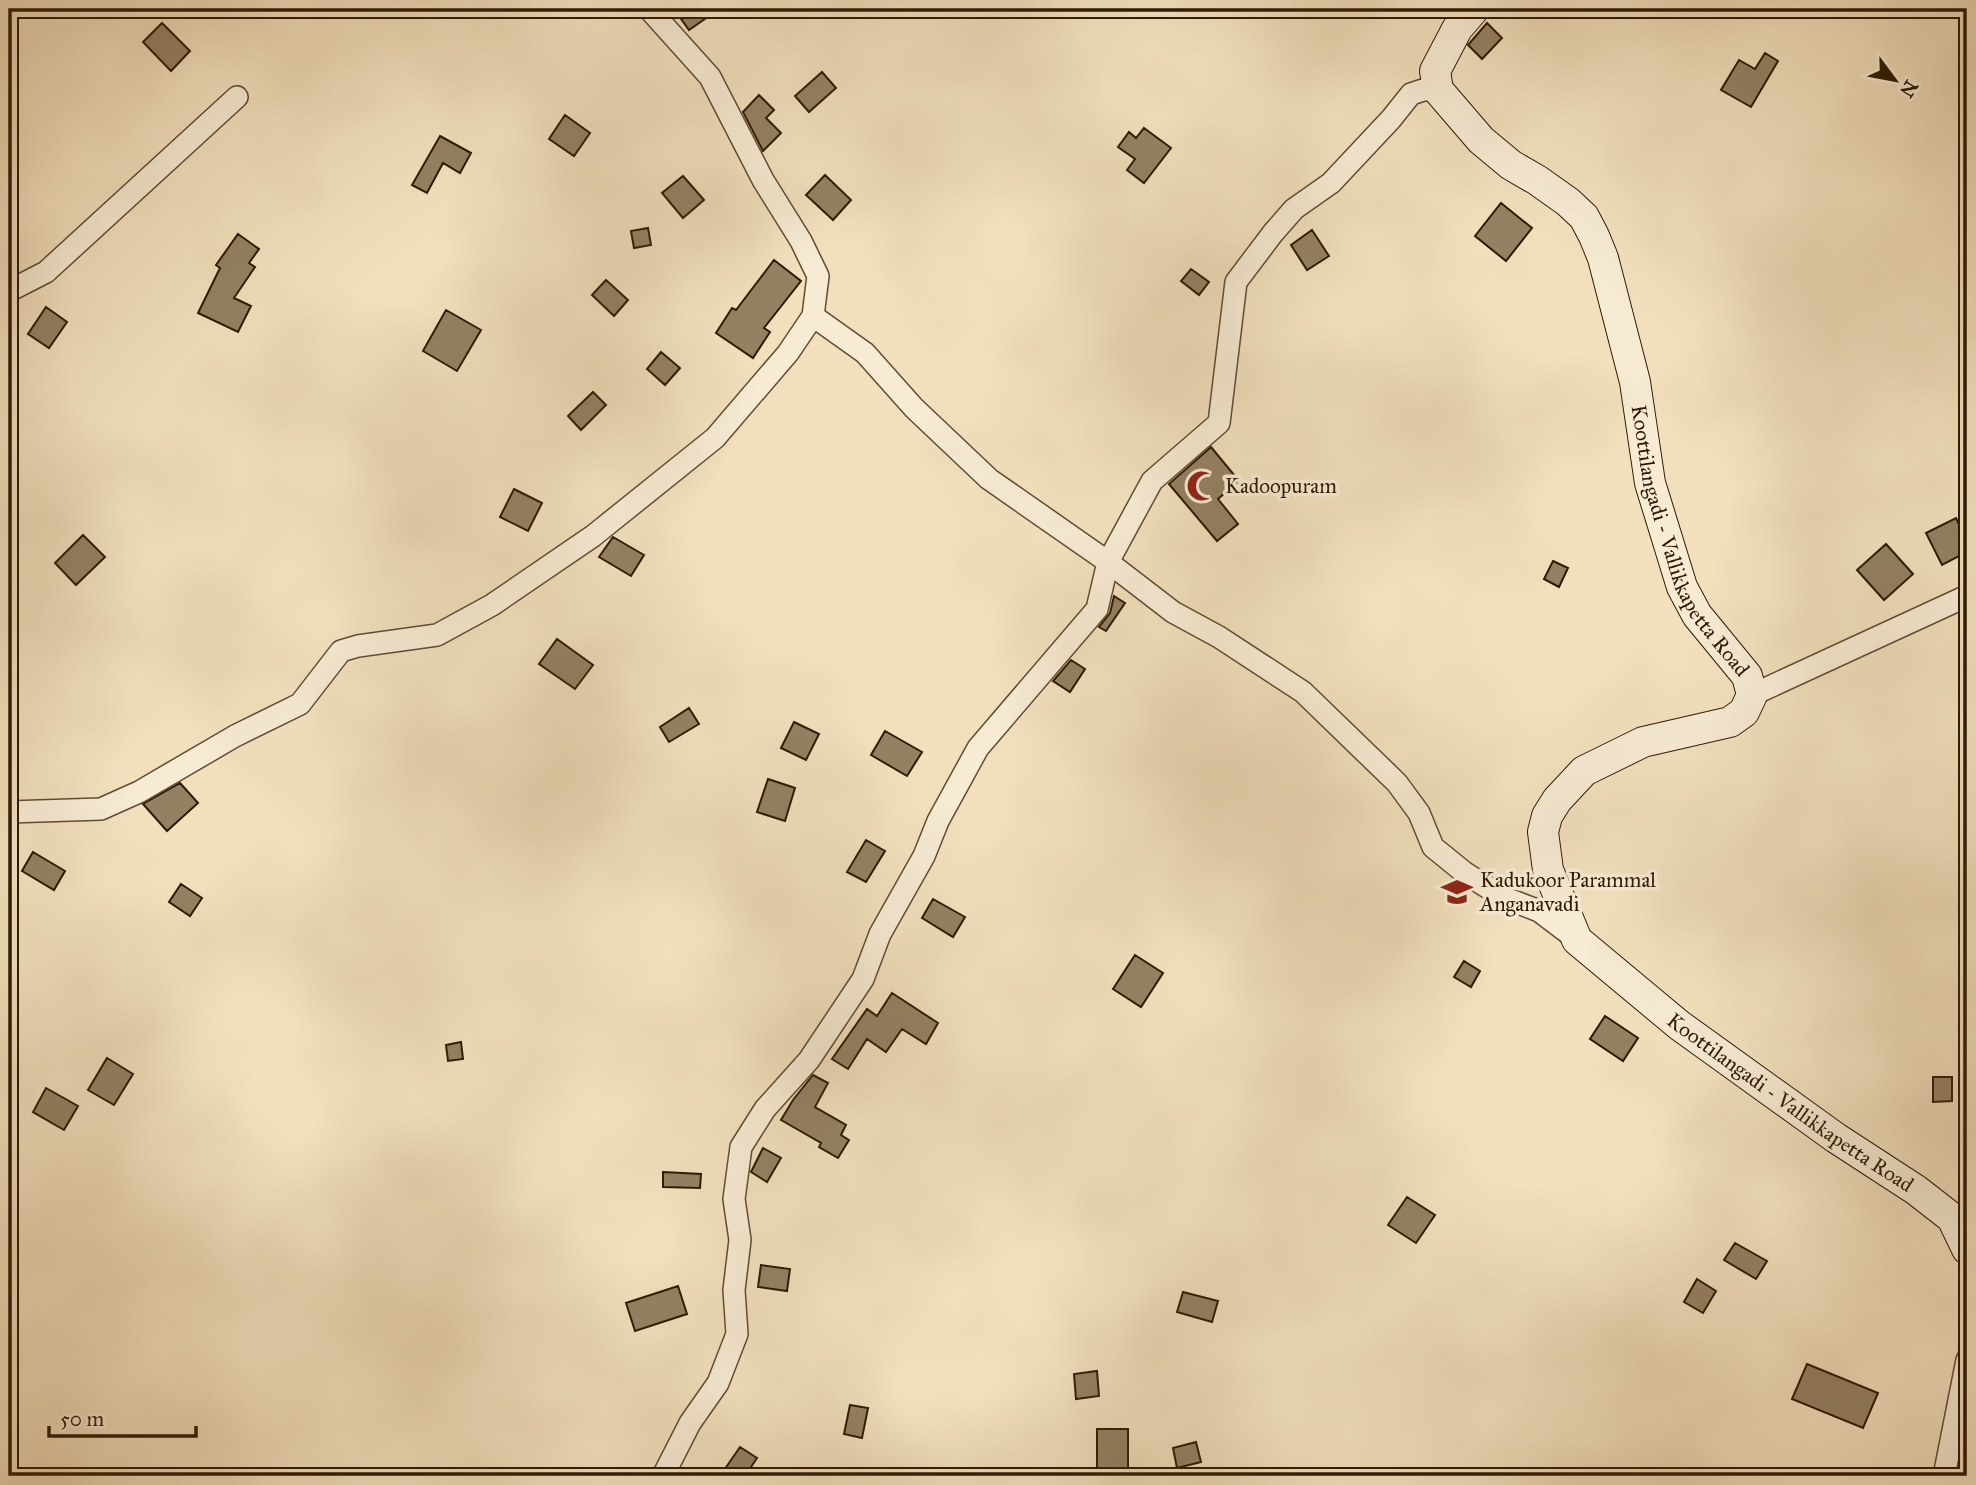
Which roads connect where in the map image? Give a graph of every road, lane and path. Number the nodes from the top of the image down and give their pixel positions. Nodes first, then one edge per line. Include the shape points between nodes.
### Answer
1 (649, 9) edge
2 (1475, 9) edge
3 (1438, 90) junction
4 (237, 97) dead end
5 (9, 291) edge
6 (813, 316) junction
7 (1108, 562) junction
8 (1967, 596) edge
9 (1752, 695) junction
10 (9, 812) edge
11 (1577, 940) junction
12 (1967, 1249) edge
13 (1967, 1360) edge
14 (663, 1476) edge
15 (1944, 1476) edge

1 - 6 street via 710,77 763,180 801,241 818,276
2 - 3 main road via 1457,29 1435,71
3 - 7 street via 1411,94 1331,183 1294,209 1236,282 1219,423 1152,481
3 - 9 main road, Koottilangadi - Vallikkapetta Road via 1481,140 1568,202 1584,217 1594,236 1635,383 1650,483 1682,587 1697,615 1747,676
4 - 5 street via 46,272
6 - 7 street via 864,353 989,479
6 - 10 street via 788,353 715,438 593,536 492,605 437,635 341,651 300,704 101,809
7 - 11 street via 1173,612 1303,692 1397,783 1419,813 1433,847 1465,873 1503,897 1539,911
7 - 14 street via 1097,609 978,748 880,934 863,978 809,1060 765,1109 741,1147 734,1199 740,1240 734,1290 737,1334 718,1383 690,1423
8 - 9 street
9 - 11 main road, Koottilangadi - Vallikkapetta Road via 1744,712 1730,722 1629,747 1584,771 1557,800 1543,832 1545,851 1548,870
11 - 12 main road, Koottilangadi - Vallikkapetta Road via 1679,1025 1952,1218
13 - 15 street

